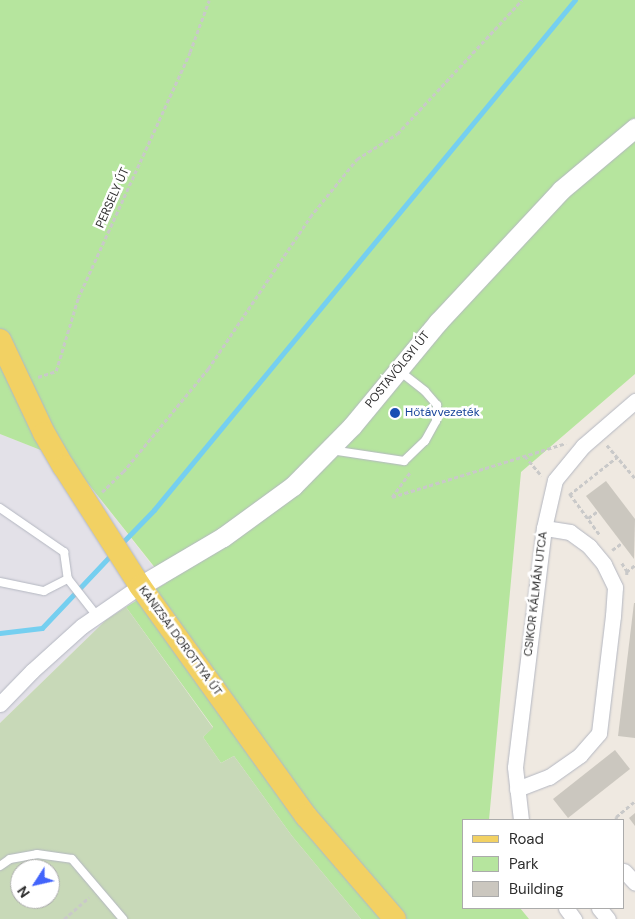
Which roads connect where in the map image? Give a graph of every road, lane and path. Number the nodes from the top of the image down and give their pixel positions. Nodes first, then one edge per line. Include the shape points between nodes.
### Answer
1 (209, 0) edge
2 (522, 0) edge
3 (635, 128) edge
4 (0, 340) edge
5 (398, 370) junction
6 (20, 384) junction
7 (635, 401) edge
8 (597, 433) junction
9 (562, 444) dead end
10 (330, 449) junction
11 (525, 456) junction
12 (617, 457) junction
13 (412, 468) dead end
14 (635, 478) edge
15 (553, 490) junction
16 (87, 506) junction
17 (0, 508) edge
18 (548, 511) junction
19 (598, 512) dead end
20 (588, 518) dead end
21 (544, 528) junction
22 (622, 543) dead end
23 (612, 550) dead end
24 (68, 579) junction
25 (0, 582) edge
26 (140, 586) junction
27 (98, 616) junction
28 (0, 704) edge
29 (518, 789) junction
30 (635, 801) edge
31 (521, 819) edge
32 (616, 819) edge
33 (0, 866) edge
34 (625, 872) edge
35 (635, 883) edge
36 (98, 889) junction
37 (600, 909) edge
38 (64, 919) edge
39 (123, 919) edge
40 (395, 919) edge
41 (608, 919) edge

1 - 6 path, PERSELY ÚT via 190,52 78,298 56,371
2 - 16 path via 397,134 357,159 310,217 208,369 124,472
3 - 5 street, POSTAVÖLGYI ÚT via 560,190
4 - 6 main road, KANIZSAI DOROTTYA ÚT
5 - 10 street, POSTAVÖLGYI ÚT
5 - 10 lane via 438,405 436,421 425,441 404,462
6 - 16 main road, KANIZSAI DOROTTYA ÚT via 44,433
7 - 8 street, CSIKOR KÁLMÁN UTCA
8 - 12 path
8 - 15 street, CSIKOR KÁLMÁN UTCA via 555,480
9 - 11 path
10 - 26 street, POSTAVÖLGYI ÚT via 293,486 223,537
11 - 13 path via 392,497
11 - 15 path
12 - 14 path
12 - 18 path
15 - 18 street, CSIKOR KÁLMÁN UTCA
16 - 26 main road, KANIZSAI DOROTTYA ÚT
17 - 24 lane via 64,552
18 - 21 street, CSIKOR KÁLMÁN UTCA
19 - 20 path
21 - 29 street, CSIKOR KÁLMÁN UTCA via 515,767
21 - 29 street via 570,532 604,564 615,587 613,616 598,733 580,755 549,777
22 - 23 path
24 - 25 lane via 44,591
24 - 27 lane
26 - 27 street
26 - 40 main road, KANIZSAI DOROTTYA ÚT via 306,816
27 - 28 street via 82,626
29 - 31 street, CSIKOR KÁLMÁN UTCA
30 - 32 path
33 - 36 lane via 10,859 37,854 72,860
34 - 35 street
36 - 38 path
36 - 39 lane
37 - 41 street

